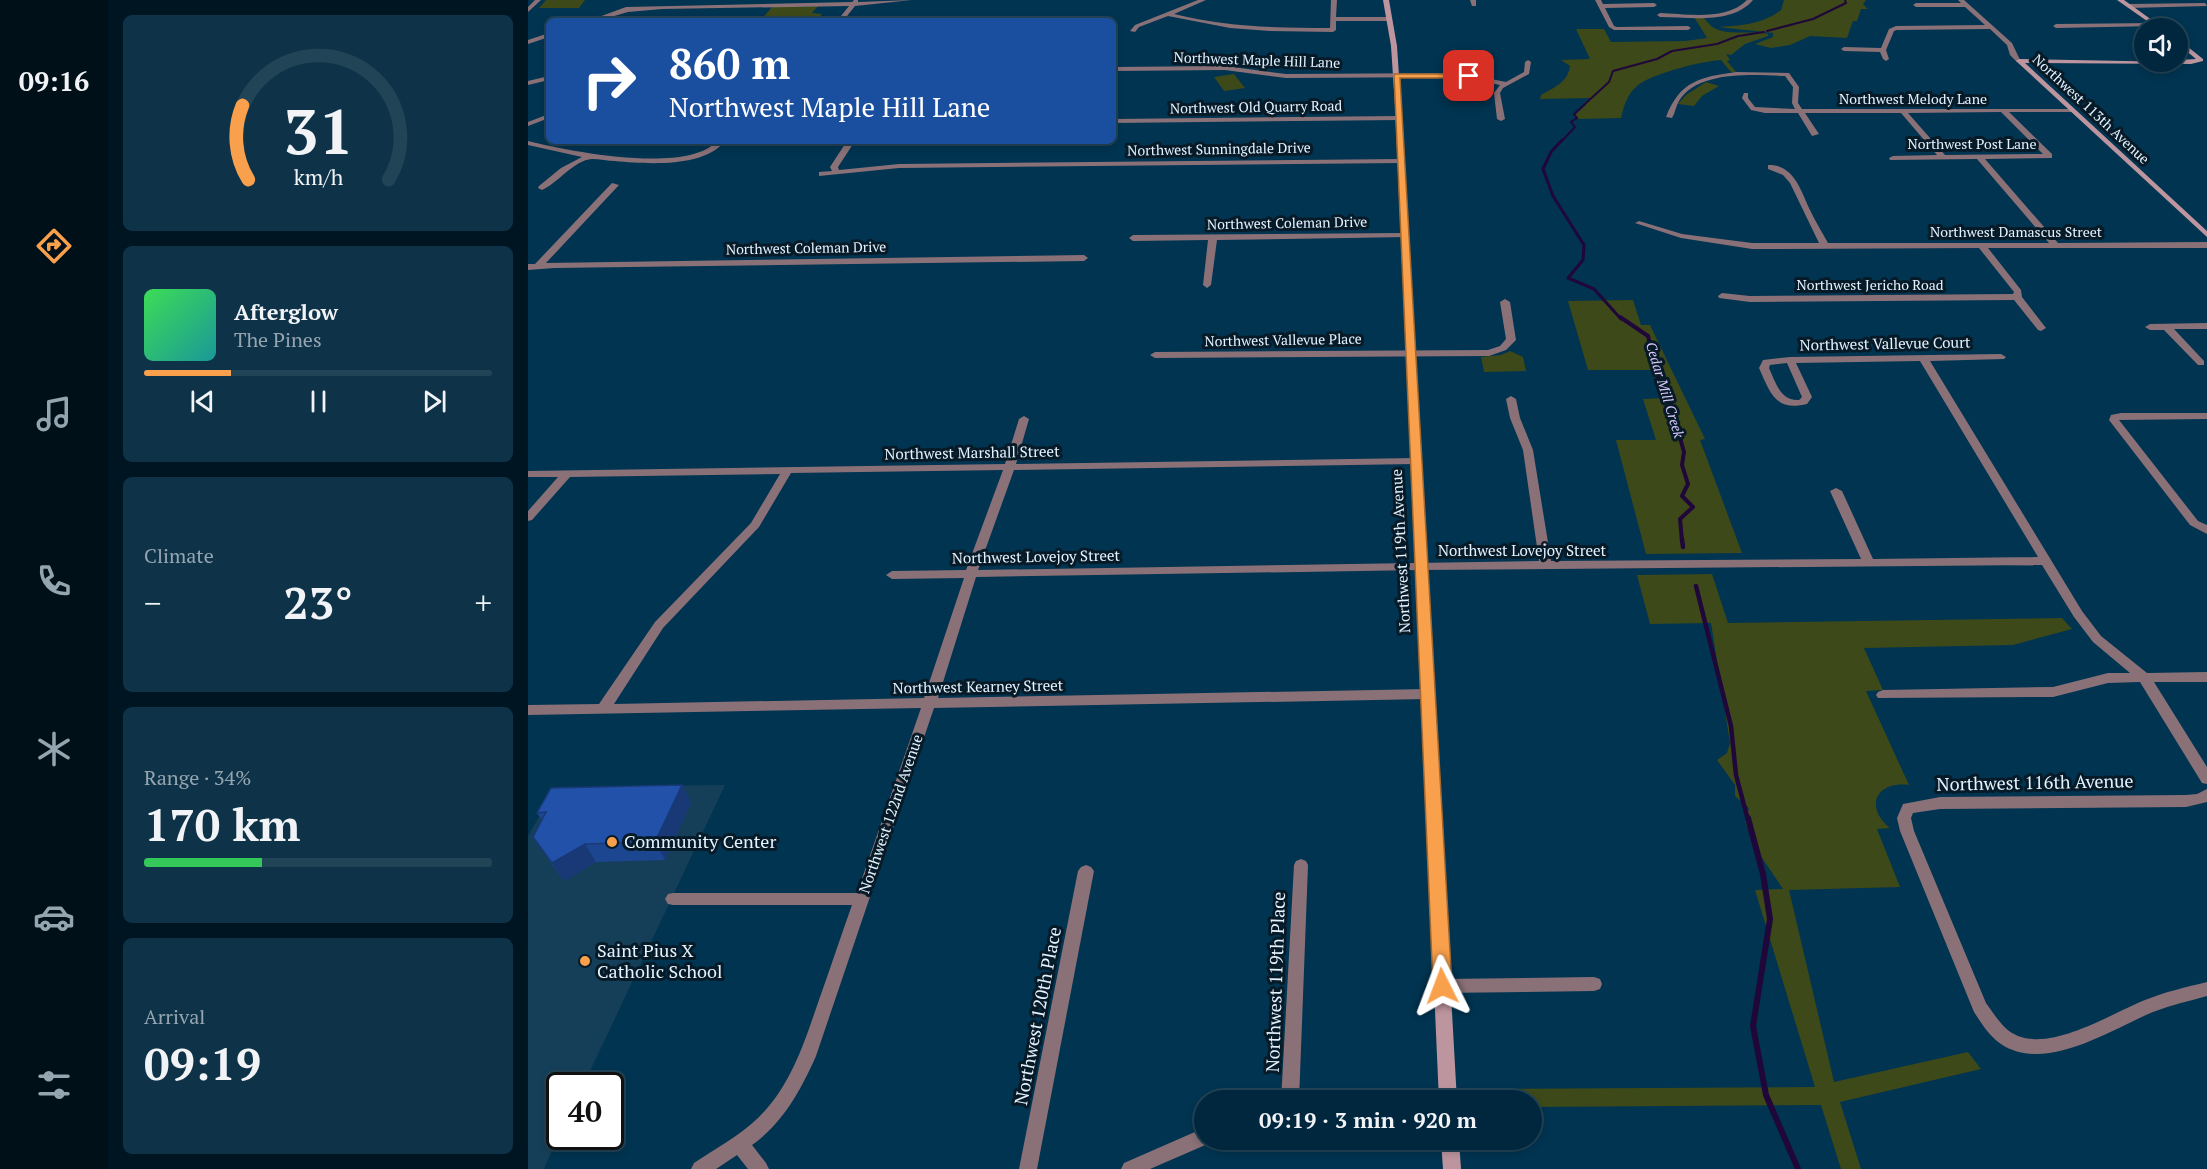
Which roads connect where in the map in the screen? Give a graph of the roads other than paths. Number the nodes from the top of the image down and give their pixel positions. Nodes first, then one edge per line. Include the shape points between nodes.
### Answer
1 (538, 0) edge
2 (909, 0) edge
3 (1203, 0) edge
4 (1334, 0) edge
5 (1386, 0) edge
6 (1750, 0) edge
7 (2120, 0) edge
8 (855, 2) edge
9 (1964, 2) edge
10 (1599, 3) edge
11 (1652, 3) edge
12 (1916, 5) dead end
13 (2205, 5) dead end
14 (2128, 6) junction
15 (528, 10) edge
16 (1168, 14) junction
17 (1660, 15) junction
18 (601, 18) edge
19 (842, 18) edge
20 (2145, 18) edge
21 (1333, 19) junction
22 (1389, 19) junction
23 (2056, 26) dead end
24 (1991, 27) junction
25 (2134, 27) edge
26 (1667, 28) junction
27 (1688, 28) dead end
28 (1133, 31) dead end
29 (546, 36) edge
30 (528, 42) edge
31 (2188, 48) edge
32 (1844, 49) dead end
33 (1883, 50) junction
34 (1886, 59) dead end
35 (2019, 61) junction
36 (2204, 61) edge
37 (1528, 62) dead end
38 (1116, 69) edge
39 (1396, 76) junction
40 (546, 79) edge
41 (528, 83) edge
42 (1507, 84) junction
43 (1746, 94) dead end
44 (1755, 110) junction
45 (2072, 110) junction
46 (1800, 111) junction
47 (2004, 111) junction
48 (1904, 112) junction
49 (1744, 115) dead end
50 (546, 117) edge
51 (1670, 117) dead end
52 (1398, 118) junction
53 (1501, 119) dead end
54 (1116, 121) edge
55 (528, 124) edge
56 (1815, 134) dead end
57 (528, 142) edge
58 (718, 144) edge
59 (849, 144) edge
60 (538, 146) junction
61 (528, 150) edge
62 (590, 156) junction
63 (1943, 157) junction
64 (1979, 157) junction
65 (1893, 158) dead end
66 (1401, 160) junction
67 (1771, 166) dead end
68 (836, 172) junction
69 (822, 174) dead end
70 (615, 185) dead end
71 (542, 188) dead end
72 (1639, 223) dead end
73 (1404, 235) junction
74 (2207, 235) edge
75 (1213, 237) junction
76 (1133, 238) dead end
77 (1981, 245) junction
78 (2055, 245) junction
79 (2207, 245) edge
80 (1825, 246) junction
81 (1084, 258) dead end
82 (539, 265) junction
83 (528, 267) edge
84 (1207, 285) dead end
85 (1722, 296) dead end
86 (2017, 297) junction
87 (1504, 302) dead end
88 (2207, 326) edge
89 (2150, 327) dead end
90 (2167, 327) junction
91 (2041, 328) dead end
92 (1410, 352) junction
93 (1155, 355) dead end
94 (2001, 357) dead end
95 (1923, 358) junction
96 (1790, 360) junction
97 (2201, 363) dead end
98 (1511, 399) dead end
99 (2207, 416) edge
100 (1024, 419) dead end
101 (1416, 461) junction
102 (1009, 468) junction
103 (788, 470) junction
104 (528, 474) edge
105 (566, 474) junction
106 (1836, 490) dead end
107 (528, 518) edge
108 (2204, 529) edge
109 (1868, 561) junction
110 (2045, 561) junction
111 (1421, 566) junction
112 (1546, 566) junction
113 (971, 573) junction
114 (892, 575) dead end
115 (2143, 677) junction
116 (2207, 677) edge
117 (1428, 694) junction
118 (1883, 695) dead end
119 (929, 704) junction
120 (603, 709) junction
121 (528, 710) edge
122 (2207, 779) edge
123 (2207, 795) edge
124 (1301, 866) dead end
125 (1086, 870) dead end
126 (862, 898) junction
127 (673, 899) dead end
128 (1594, 984) dead end
129 (1442, 986) junction
130 (2207, 990) edge
131 (1291, 1090) edge
132 (1447, 1090) edge
133 (1194, 1140) edge
134 (739, 1144) junction
135 (1451, 1150) edge
136 (700, 1169) edge
137 (760, 1169) edge
138 (1028, 1169) edge
139 (1130, 1169) edge
140 (1452, 1169) edge

1 - 15 street
2 - 8 street
3 - 16 street
4 - 21 street
5 - 22 street, Northwest 119th Avenue
6 - 17 street via 1744,7 1724,14
7 - 14 street
8 - 18 street via 662,7 627,10
8 - 19 street
9 - 12 street
9 - 24 street, Northwest 113th Avenue
10 - 11 street
10 - 26 street via 1616,29
11 - 17 street
13 - 14 street
14 - 20 street
16 - 21 street via 1246,30 1333,30
16 - 28 street
17 - 26 street
21 - 22 street
22 - 39 street, Northwest 119th Avenue
23 - 25 street
24 - 33 street via 1899,27 1891,30
24 - 35 street, Northwest 113th Avenue via 2010,44
26 - 27 street
29 - 30 street
31 - 36 street
32 - 33 street
33 - 34 street
35 - 36 street
35 - 45 street, Northwest 113th Avenue
37 - 42 street via 1527,73
38 - 39 street, Northwest Maple Hill Lane via 1225,68 1286,76
39 - 42 street, Northwest Maple Hill Lane via 1461,75
39 - 52 street, Northwest 119th Avenue
40 - 41 street
42 - 53 street via 1496,96
43 - 44 street
44 - 46 street, Northwest Melody Lane
44 - 49 street, Northwest Melody Lane
45 - 47 street, Northwest Melody Lane
45 - 74 street, Northwest 113th Avenue
46 - 48 street, Northwest Melody Lane
46 - 51 street via 1794,101 1795,85 1788,74 1736,74 1692,86 1677,98
46 - 56 street
47 - 48 street, Northwest Melody Lane
47 - 64 street, Northwest Post Lane via 2049,156
48 - 63 street
50 - 55 street
52 - 54 street, Northwest Old Quarry Road
52 - 66 street, Northwest 119th Avenue
57 - 60 street
58 - 62 street via 703,155 662,161
59 - 68 street via 834,167
60 - 61 street
60 - 62 street
62 - 71 street
63 - 64 street, Northwest Post Lane
63 - 65 street, Northwest Post Lane
64 - 78 street
66 - 68 street, Northwest Sunningdale Drive via 899,166
66 - 73 street, Northwest 119th Avenue
67 - 80 street via 1793,180
68 - 69 street, Northwest Sunningdale Drive
70 - 82 street
72 - 80 street, Northwest Damascus Street via 1681,236 1736,245
73 - 75 street, Northwest Coleman Drive
73 - 92 street, Northwest 119th Avenue
75 - 76 street, Northwest Coleman Drive
75 - 84 street
77 - 78 street, Northwest Damascus Street
77 - 80 street, Northwest Damascus Street
77 - 86 street via 2018,292
78 - 79 street, Northwest Damascus Street
81 - 82 street, Northwest Coleman Drive
82 - 83 street, Northwest Coleman Drive
85 - 86 street, Northwest Jericho Road
86 - 91 street
87 - 92 street, Northwest Vallevue Place via 1511,340 1503,348 1482,353
88 - 90 street
89 - 90 street
90 - 97 street
92 - 93 street, Northwest Vallevue Place
92 - 101 street, Northwest 119th Avenue
94 - 95 street, Northwest Vallevue Court
95 - 96 street, Northwest Vallevue Court
95 - 110 street
96 - 96 street, Northwest Vallevue Court via 1807,397 1799,403 1777,396 1763,364
98 - 112 street via 1528,450
99 - 108 street via 2115,417 2115,424 2194,523
100 - 102 street, Northwest 122nd Avenue
101 - 102 street, Northwest Marshall Street
101 - 111 street, Northwest 119th Avenue
102 - 103 street, Northwest Marshall Street
102 - 113 street, Northwest 122nd Avenue
103 - 105 street, Northwest Marshall Street
103 - 120 street via 755,525 659,625
104 - 105 street, Northwest Marshall Street
105 - 107 street
106 - 109 street
109 - 110 street, Northwest Lovejoy Street
109 - 112 street, Northwest Lovejoy Street
110 - 115 street via 2097,639
111 - 112 street, Northwest Lovejoy Street
111 - 113 street, Northwest Lovejoy Street
111 - 117 street, Northwest 119th Avenue
113 - 114 street, Northwest Lovejoy Street
113 - 119 street, Northwest 122nd Avenue
115 - 116 street
115 - 118 street via 2108,678 2053,692
115 - 122 street
117 - 119 street, Northwest Kearney Street
117 - 129 street, Northwest 119th Avenue
119 - 120 street, Northwest Kearney Street
119 - 126 street, Northwest 122nd Avenue
120 - 121 street, Northwest Kearney Street
123 - 130 street, Northwest 116th Avenue via 2186,801 1940,802 1908,808 1904,818 1980,1007 2010,1041 2032,1047 2054,1045 2152,1005
124 - 131 street, Northwest 119th Place
125 - 138 street, Northwest 120th Place
126 - 127 street
126 - 134 street, Northwest 122nd Avenue via 796,1081 757,1131
128 - 129 street
129 - 132 street, Northwest 119th Avenue
133 - 139 street
134 - 136 street, Northwest 122nd Avenue
134 - 137 street
135 - 140 street

